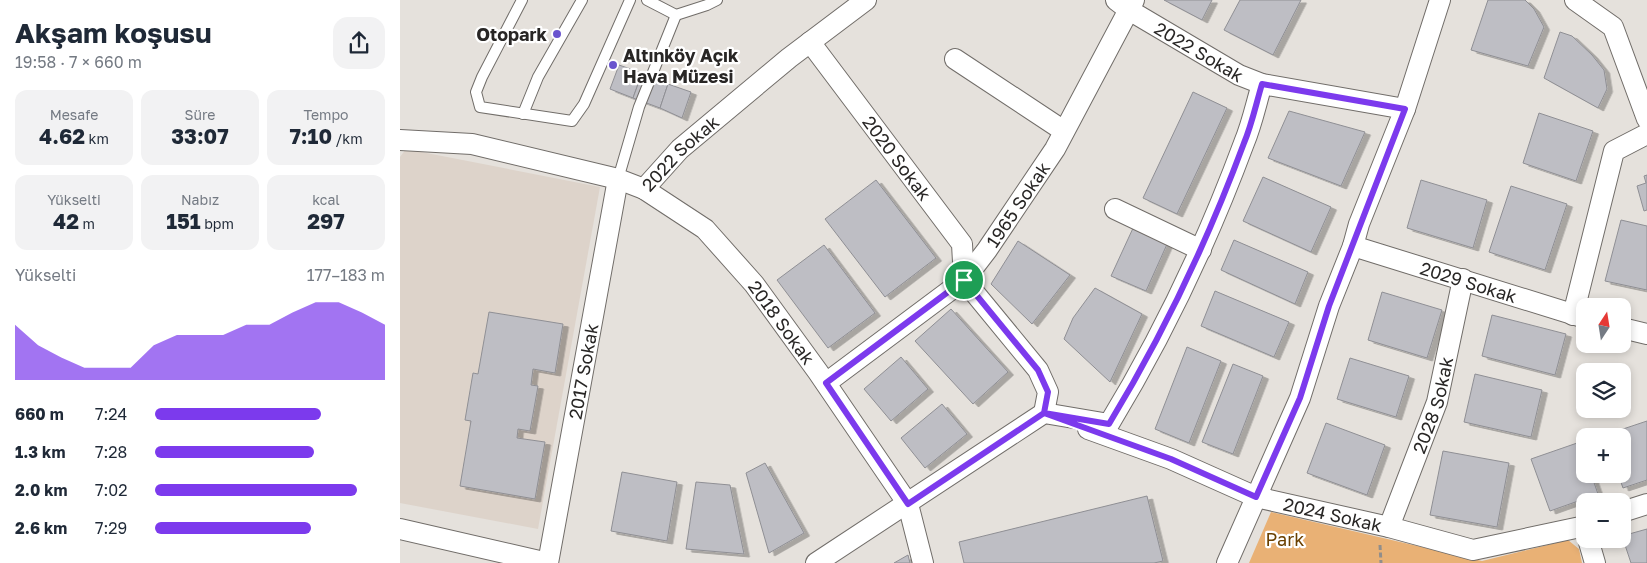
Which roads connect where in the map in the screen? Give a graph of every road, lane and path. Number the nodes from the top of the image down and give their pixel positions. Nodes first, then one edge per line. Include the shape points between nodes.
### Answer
1 (522, 0) edge
2 (582, 0) edge
3 (630, 0) edge
4 (647, 0) edge
5 (716, 0) edge
6 (866, 0) edge
7 (1440, 0) edge
8 (1574, 0) edge
9 (1126, 3) edge
10 (676, 15) junction
11 (810, 42) junction
12 (954, 59) dead end
13 (1262, 84) junction
14 (1405, 109) junction
15 (523, 114) junction
16 (1647, 119) edge
17 (1064, 131) junction
18 (1647, 134) edge
19 (400, 140) edge
20 (618, 179) junction
21 (644, 189) junction
22 (1115, 209) dead end
23 (1353, 246) junction
24 (1201, 250) junction
25 (1463, 279) junction
26 (964, 280) junction
27 (1583, 298) edge
28 (1576, 315) edge
29 (1631, 330) edge
30 (1647, 334) edge
31 (826, 383) junction
32 (1044, 413) junction
33 (1256, 497) junction
34 (908, 504) junction
35 (1647, 504) edge
36 (1631, 509) edge
37 (1388, 527) junction
38 (1576, 528) edge
39 (400, 529) edge
40 (1591, 548) edge
41 (548, 563) edge
42 (816, 563) edge
43 (924, 563) edge
44 (1227, 563) edge
45 (1596, 563) edge

1 - 15 lane via 476,92 480,106
2 - 15 lane via 538,77
3 - 15 lane via 584,104 572,121
4 - 10 lane
5 - 10 lane
6 - 11 street, 2022 Sokak
7 - 14 street
8 - 16 street via 1613,27
9 - 13 street, 2022 Sokak via 1238,75
9 - 17 street, 1965 Sokak
10 - 20 lane via 639,107
11 - 21 street, 2022 Sokak via 680,149
11 - 26 street, 2020 Sokak via 962,244
12 - 17 street
13 - 14 street, 2022 Sokak
13 - 24 street via 1245,142
14 - 23 street
17 - 26 street, 1965 Sokak via 1045,164
18 - 27 street via 1614,151
19 - 20 street, 2022 Sokak via 472,144
20 - 21 street, 2022 Sokak
20 - 41 street, 2017 Sokak
21 - 31 street, 2018 Sokak via 705,229 754,284
22 - 24 street
23 - 25 street, 2029 Sokak
23 - 33 street via 1329,306 1300,398
24 - 32 street via 1109,424
25 - 28 street, 2029 Sokak
25 - 37 street, 2028 Sokak via 1437,402
26 - 31 street, 1965 Sokak
26 - 32 street via 1038,370 1048,392
29 - 30 street
31 - 34 street, 2018 Sokak
32 - 33 street, 2024 Sokak via 1171,459
32 - 34 street
33 - 37 street, 2024 Sokak
33 - 44 street
34 - 42 street
34 - 43 street, 2018 Sokak
35 - 36 street
37 - 38 street, 2024 Sokak via 1473,550
39 - 41 street
40 - 45 street

